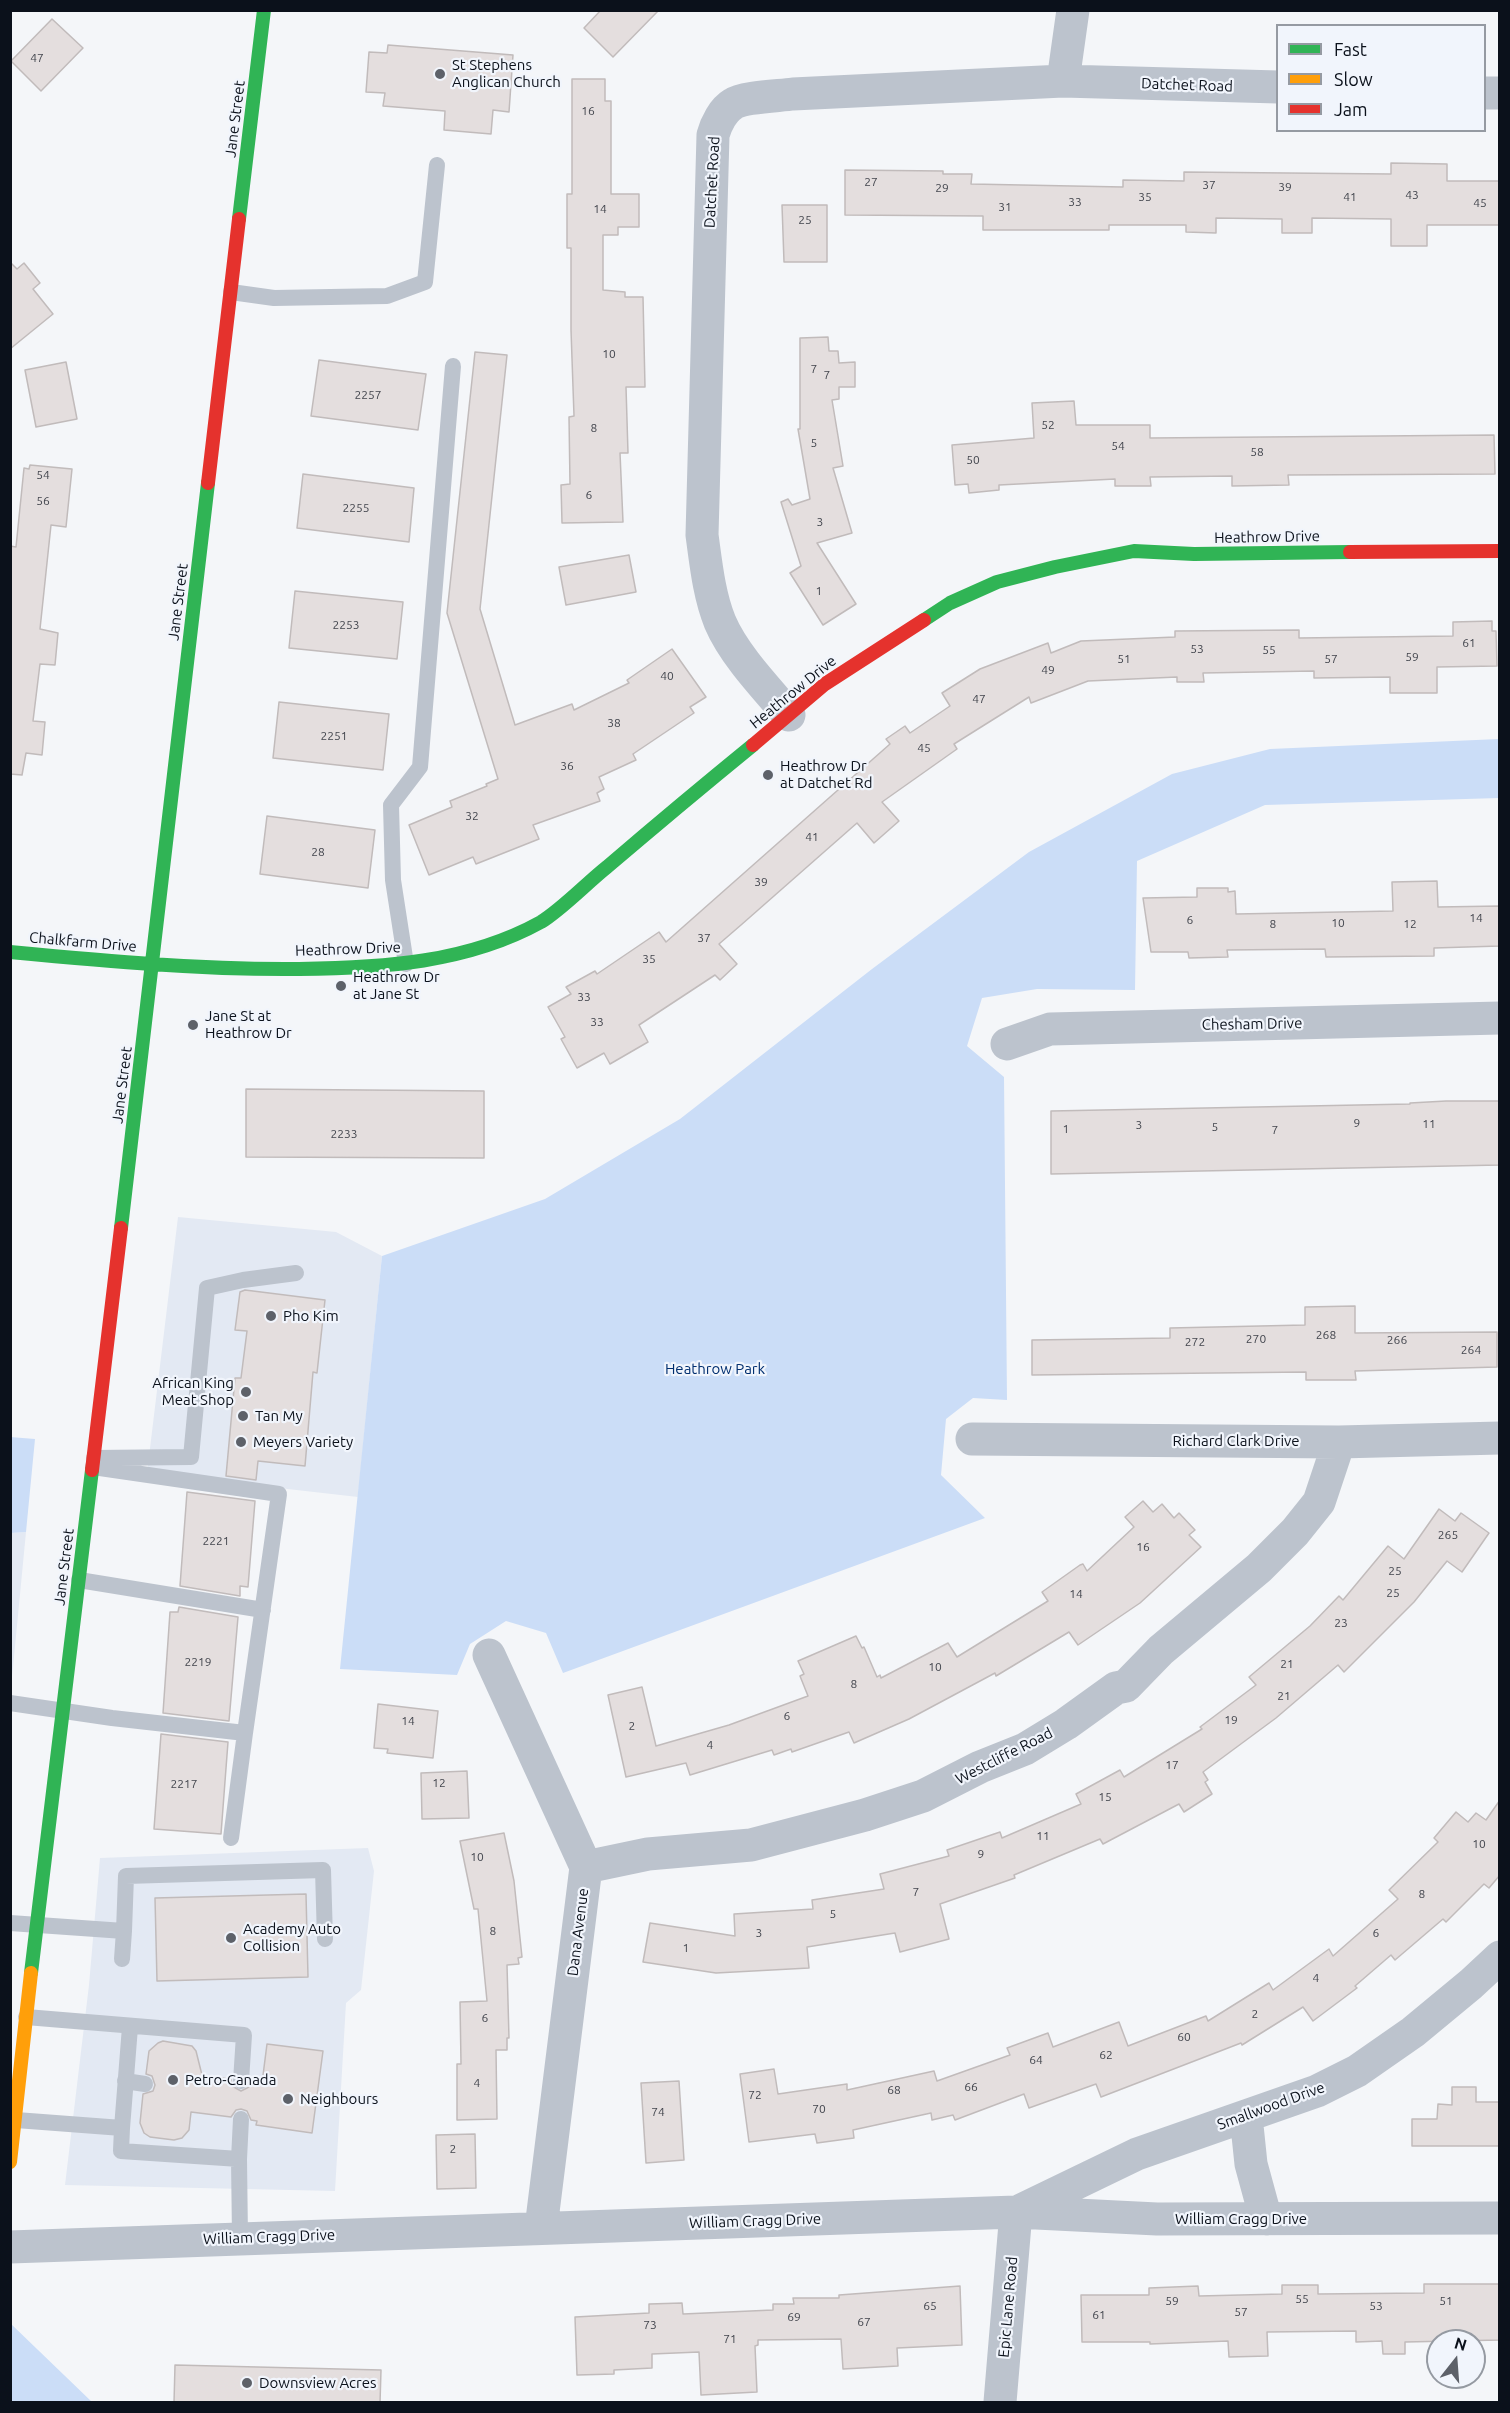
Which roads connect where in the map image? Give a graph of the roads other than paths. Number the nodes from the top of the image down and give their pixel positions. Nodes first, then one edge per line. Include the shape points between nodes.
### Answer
1 (264, 10) edge
2 (1073, 10) edge
3 (1063, 81) junction
4 (1276, 87) edge
5 (437, 165) dead end
6 (231, 292) junction
7 (453, 366) dead end
8 (1500, 551) edge
9 (789, 716) junction
10 (10, 952) edge
11 (406, 964) junction
12 (153, 965) junction
13 (1500, 1018) edge
14 (1007, 1044) dead end
15 (296, 1273) dead end
16 (1500, 1438) edge
17 (972, 1439) dead end
18 (1339, 1442) junction
19 (94, 1463) junction
20 (79, 1580) junction
21 (263, 1610) junction
22 (489, 1655) dead end
23 (10, 1703) edge
24 (64, 1710) junction
25 (245, 1733) junction
26 (231, 1838) dead end
27 (586, 1867) junction
28 (10, 1923) edge
29 (36, 1926) junction
30 (124, 1931) junction
31 (325, 1939) dead end
32 (1500, 1957) edge
33 (122, 1959) dead end
34 (26, 2017) junction
35 (130, 2026) junction
36 (241, 2080) dead end
37 (125, 2081) junction
38 (145, 2084) dead end
39 (1246, 2116) junction
40 (241, 2119) dead end
41 (16, 2120) junction
42 (122, 2128) junction
43 (239, 2158) junction
44 (10, 2162) edge
45 (1016, 2212) junction
46 (1500, 2218) edge
47 (1266, 2219) junction
48 (540, 2228) junction
49 (240, 2238) junction
50 (10, 2247) edge
51 (1000, 2403) edge

1 - 6 main road, Jane Street
2 - 3 street
3 - 4 street, Datchet Road
3 - 9 street, Datchet Road via 759,98 733,103 717,122 713,147 702,535 709,585 721,623 745,664
5 - 6 lane via 425,282 387,296 274,298
6 - 12 main road, Jane Street
7 - 11 lane via 420,767 391,805 393,880
8 - 9 main road, Heathrow Drive via 1134,551 1055,567 997,582 950,603 825,684
9 - 11 main road, Heathrow Drive via 543,921 476,948
10 - 12 main road, Chalkfarm Drive
11 - 12 main road, Heathrow Drive via 266,969
12 - 19 main road, Jane Street
13 - 14 street, Chesham Drive via 1050,1029
15 - 19 lane via 207,1288 191,1457
16 - 18 street, Richard Clark Drive
17 - 18 street, Richard Clark Drive
18 - 27 street, Westcliffe Road via 1319,1502 1259,1568 1161,1650 1126,1686 1116,1688 1025,1749 980,1767 924,1797 865,1815 751,1845 648,1854
19 - 20 main road, Jane Street
19 - 21 lane via 279,1494
20 - 21 lane
20 - 24 main road, Jane Street
21 - 25 lane
22 - 27 street, Dana Avenue
23 - 24 lane
24 - 25 lane
24 - 29 main road, Jane Street
25 - 26 lane
27 - 48 street, Dana Avenue
28 - 29 lane
29 - 30 lane
29 - 34 main road, Jane Street
30 - 31 lane via 126,1876 323,1870
30 - 33 lane
32 - 39 street, Smallwood Drive via 1413,2032 1357,2071 1317,2091
34 - 35 lane
34 - 41 main road, Jane Street
35 - 36 lane via 244,2035
35 - 37 lane
37 - 38 lane
37 - 42 lane
39 - 45 street, Smallwood Drive via 1137,2154
39 - 47 street via 1251,2164
40 - 43 lane
41 - 42 lane
41 - 44 main road, Jane Street
42 - 43 lane via 121,2151
43 - 49 lane
45 - 47 street, William Cragg Drive via 1157,2219
45 - 48 street, William Cragg Drive
45 - 51 street, Epic Lane Road
46 - 47 street, William Cragg Drive
48 - 49 street, William Cragg Drive
49 - 50 street, William Cragg Drive

